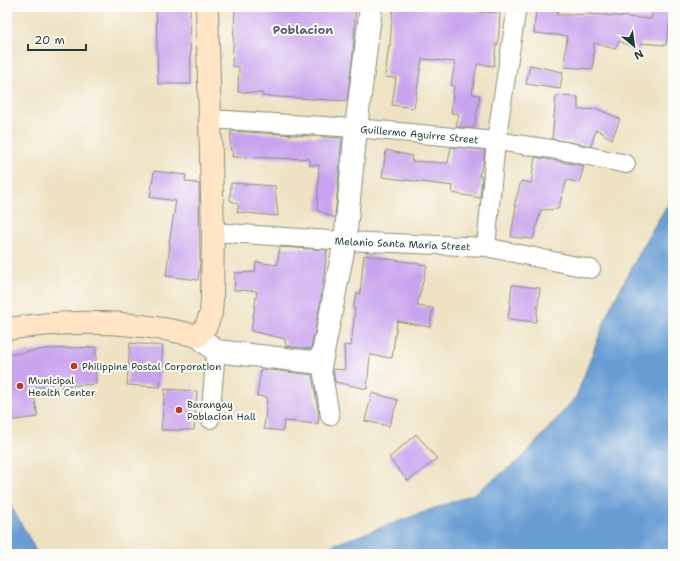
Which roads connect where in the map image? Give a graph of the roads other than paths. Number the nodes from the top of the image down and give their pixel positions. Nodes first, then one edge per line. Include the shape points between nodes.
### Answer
1 (208, 7) edge
2 (371, 7) edge
3 (517, 7) edge
4 (210, 119) junction
5 (356, 128) junction
6 (496, 140) junction
7 (626, 164) dead end
8 (213, 232) junction
9 (345, 241) junction
10 (486, 247) junction
11 (590, 269) dead end
12 (7, 329) edge
13 (198, 336) junction
14 (216, 351) junction
15 (321, 363) junction
16 (330, 416) dead end
17 (210, 419) dead end

1 - 4 main road
2 - 5 street
3 - 6 street
4 - 5 street, Guillermo Aguirre Street
4 - 8 main road
5 - 6 street, Guillermo Aguirre Street
5 - 9 street
6 - 7 street, Guillermo Aguirre Street
6 - 10 street
8 - 9 street, Melanio Santa Maria Street
8 - 13 main road via 211,313 206,326
9 - 10 street, Melanio Santa Maria Street
9 - 15 street
10 - 11 street, Melanio Santa Maria Street
12 - 13 main road via 39,324 101,322 147,326
13 - 14 street
14 - 15 street
14 - 17 street
15 - 16 street

